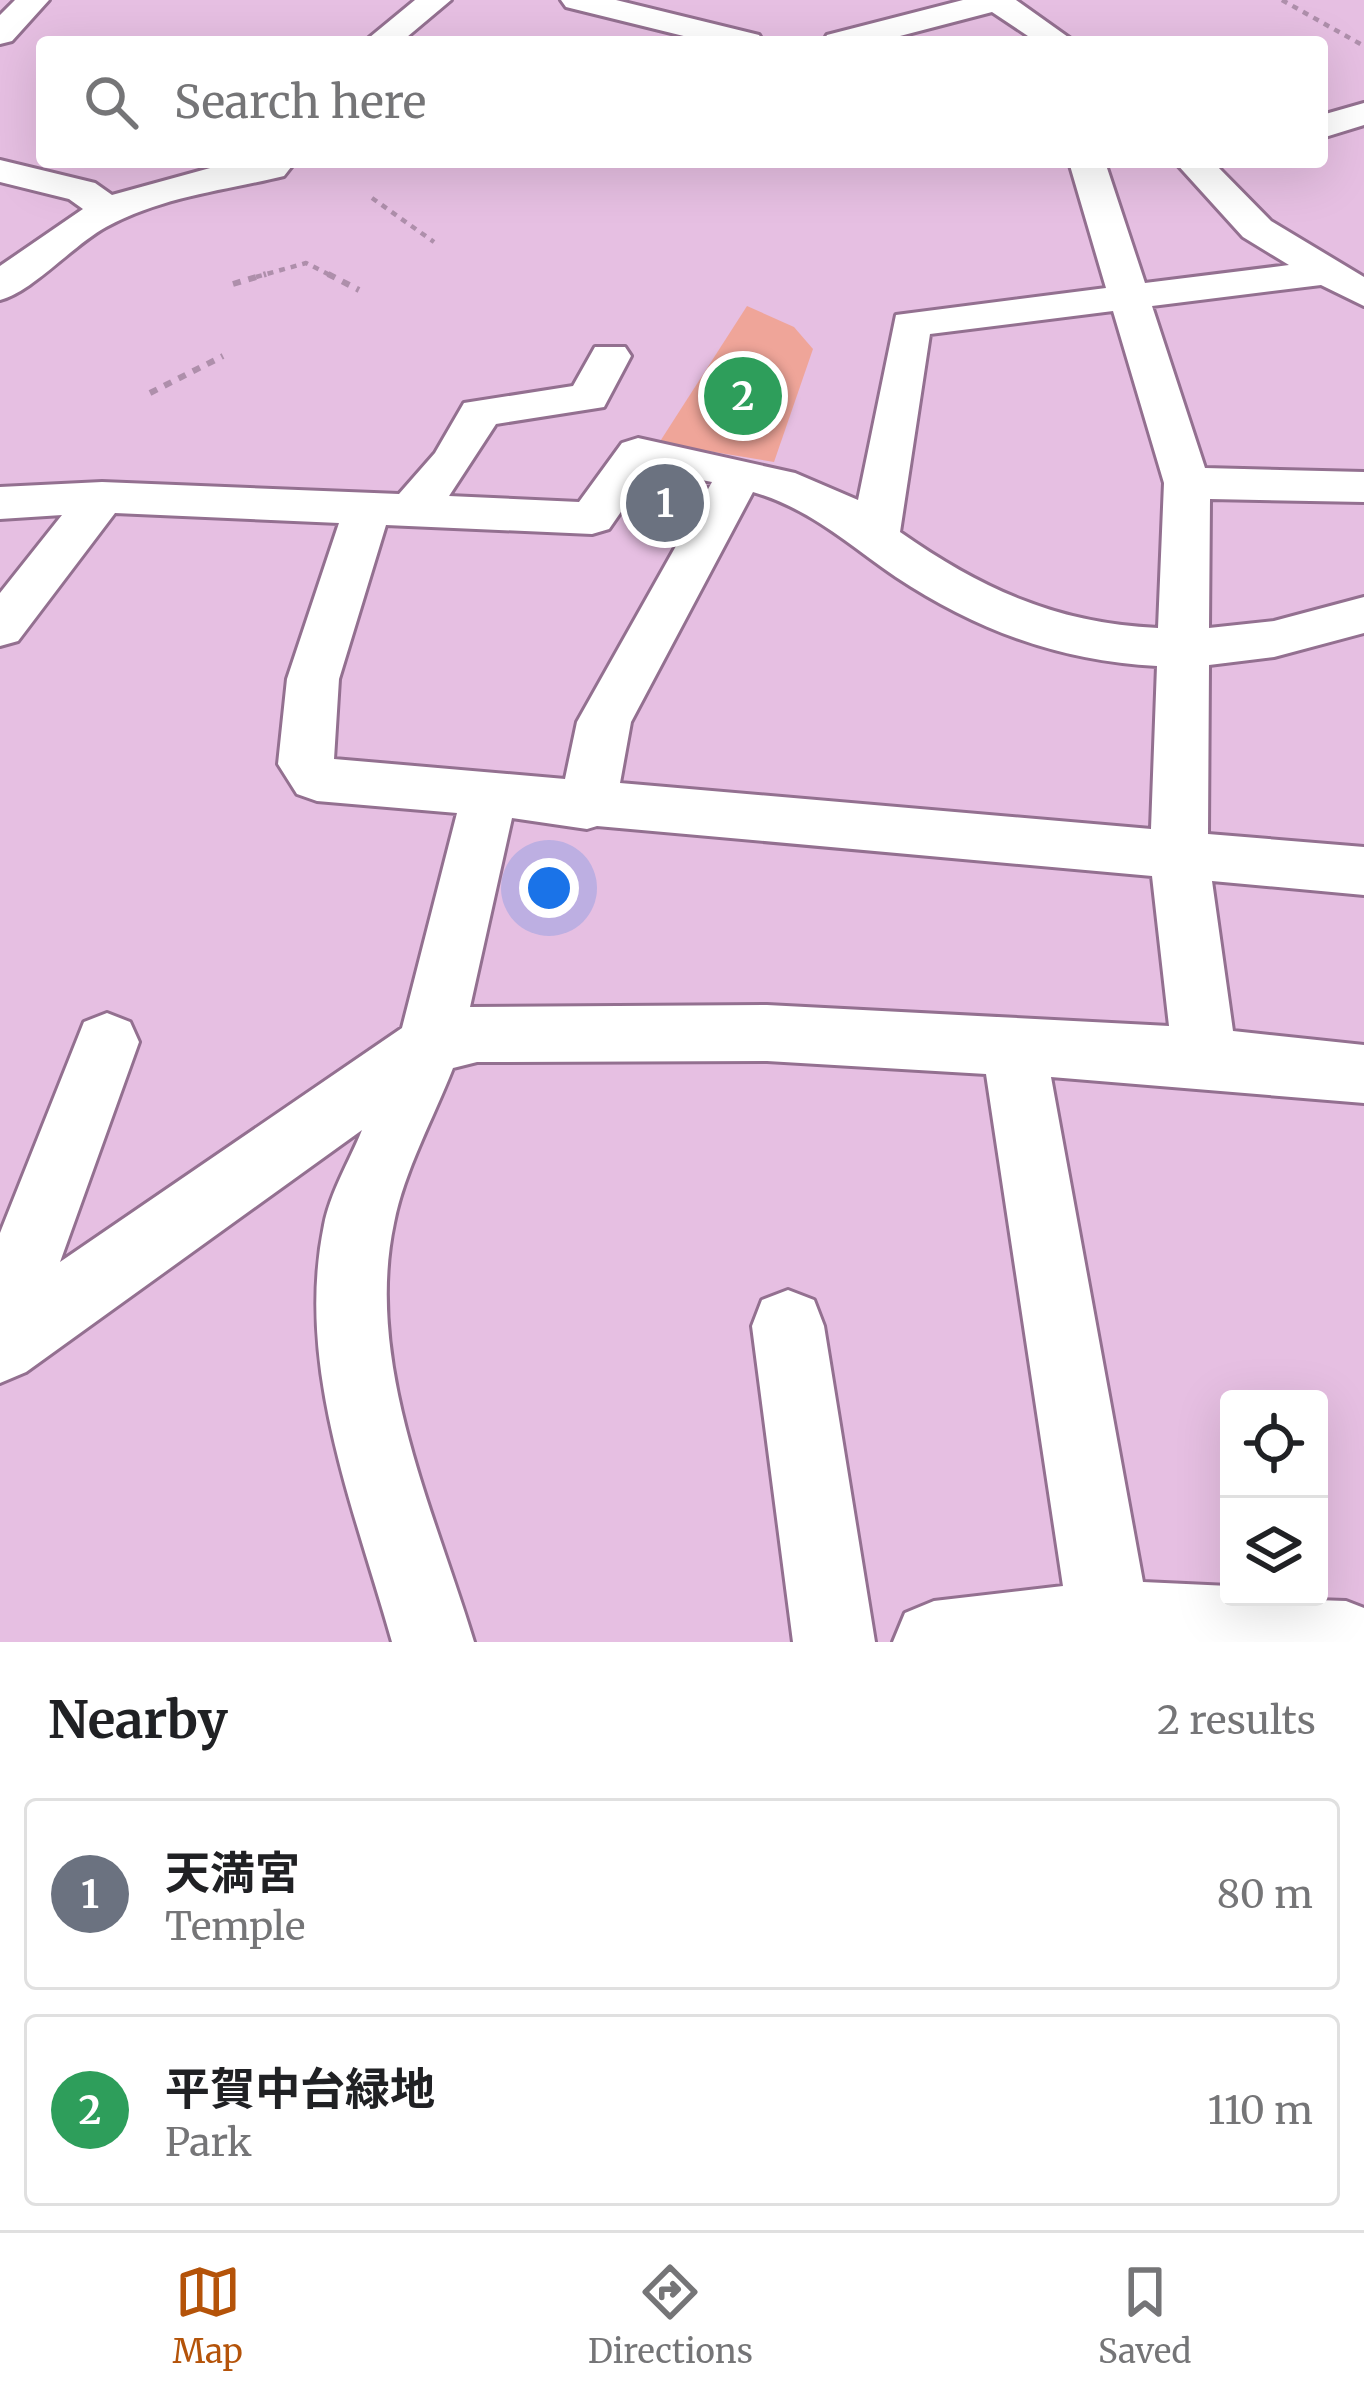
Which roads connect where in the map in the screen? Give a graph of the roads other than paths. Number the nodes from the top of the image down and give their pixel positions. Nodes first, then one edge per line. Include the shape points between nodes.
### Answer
1 (33, 0) edge
2 (435, 0) edge
3 (577, 0) edge
4 (995, 0) edge
5 (0, 34) edge
6 (388, 36) edge
7 (723, 36) edge
8 (861, 36) edge
9 (1050, 36) edge
10 (1364, 112) edge
11 (1328, 125) edge
12 (271, 168) edge
13 (1090, 168) edge
14 (1206, 168) edge
15 (0, 171) edge
16 (107, 208) junction
17 (1321, 273) junction
18 (0, 288) edge
19 (1364, 294) edge
20 (1130, 295) junction
21 (610, 356) dead end
22 (740, 474) junction
23 (1187, 483) junction
24 (1364, 487) edge
25 (102, 497) junction
26 (0, 503) edge
27 (389, 511) junction
28 (875, 538) junction
29 (1364, 615) edge
30 (0, 628) edge
31 (1187, 650) junction
32 (489, 796) junction
33 (587, 807) junction
34 (1179, 856) junction
35 (1364, 871) edge
36 (107, 1042) dead end
37 (430, 1045) junction
38 (1014, 1048) junction
39 (1205, 1057) junction
40 (1364, 1074) edge
41 (0, 1326) edge
42 (788, 1327) dead end
43 (0, 1346) edge
44 (1109, 1622) junction
45 (433, 1642) edge
46 (834, 1642) edge
47 (934, 1642) edge
48 (1346, 1642) edge

1 - 5 street
2 - 6 street
3 - 7 street
4 - 8 street
4 - 9 street
10 - 11 street
12 - 16 street via 150,190
13 - 20 street
14 - 17 street via 1243,218
15 - 16 street via 82,191
16 - 18 street
17 - 19 street
17 - 20 street
20 - 23 street
20 - 28 street via 910,324
21 - 27 street via 590,397 480,413 454,461
22 - 27 street via 638,453 592,518
22 - 28 street via 829,503
22 - 33 street via 604,722
23 - 24 street
23 - 31 street
25 - 26 street
25 - 27 street
25 - 30 street
27 - 32 street via 314,679 306,764 317,779
28 - 31 street via 989,609 1041,628
29 - 31 street
31 - 34 street
32 - 33 street
32 - 37 street
33 - 34 street
34 - 35 street
34 - 39 street
36 - 41 street
37 - 38 street via 477,1034 767,1033
37 - 43 street
37 - 45 street via 359,1220 351,1299 357,1382
38 - 39 street
38 - 44 street
39 - 40 street
42 - 46 street
44 - 47 street
44 - 48 street via 1217,1625

